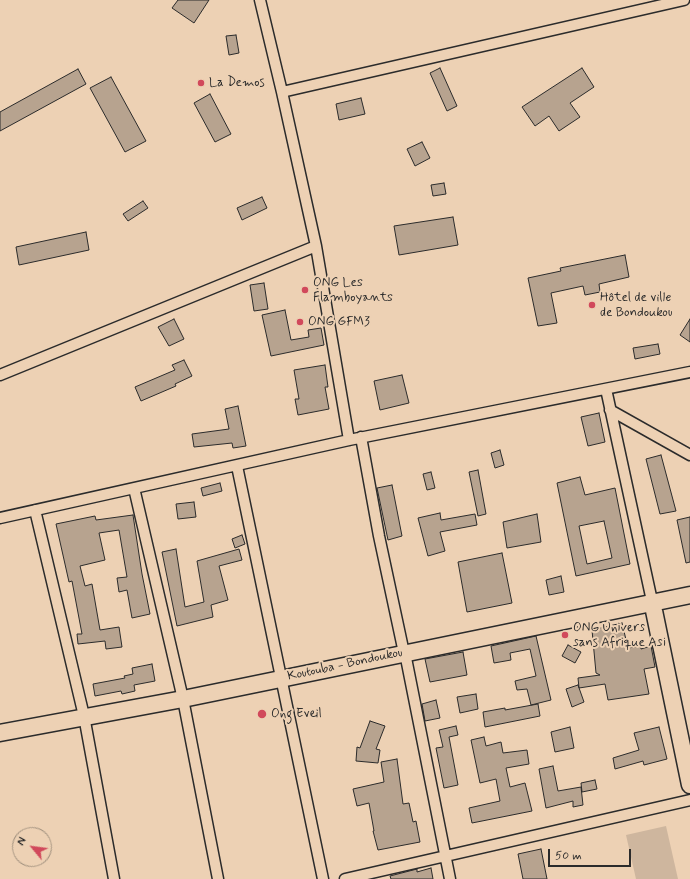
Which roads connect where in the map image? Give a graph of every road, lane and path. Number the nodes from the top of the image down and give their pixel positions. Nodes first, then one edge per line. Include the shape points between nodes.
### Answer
1 (260, 0) edge
2 (684, 0) edge
3 (282, 92) junction
4 (316, 246) junction
5 (690, 372) edge
6 (0, 375) edge
7 (606, 389) junction
8 (610, 410) junction
9 (361, 437) junction
10 (349, 440) junction
11 (690, 455) edge
12 (237, 466) junction
13 (134, 488) junction
14 (36, 510) junction
15 (0, 518) edge
16 (690, 595) edge
17 (652, 601) junction
18 (404, 653) junction
19 (280, 678) junction
20 (183, 699) junction
21 (84, 716) junction
22 (0, 733) edge
23 (690, 785) edge
24 (690, 800) edge
25 (445, 856) junction
26 (114, 879) edge
27 (218, 879) edge
28 (323, 879) edge
29 (345, 879) edge
30 (450, 879) edge

1 - 3 street
2 - 3 street
3 - 4 street
4 - 6 street
4 - 10 street
5 - 7 street
7 - 8 street
7 - 9 street
8 - 11 street
8 - 17 street
9 - 10 street
9 - 18 street
10 - 12 street
12 - 13 street
12 - 19 street
13 - 14 street
13 - 20 street
14 - 15 street
14 - 21 street
16 - 17 main road, Koutouba - Bondoukou
17 - 18 main road, Koutouba - Bondoukou
17 - 23 main road
18 - 19 main road, Koutouba - Bondoukou
18 - 25 street
19 - 20 main road, Koutouba - Bondoukou
19 - 28 street
20 - 21 main road, Koutouba - Bondoukou
20 - 27 street
21 - 22 main road, Koutouba - Bondoukou
21 - 26 street
24 - 25 street
25 - 29 street
25 - 30 street

